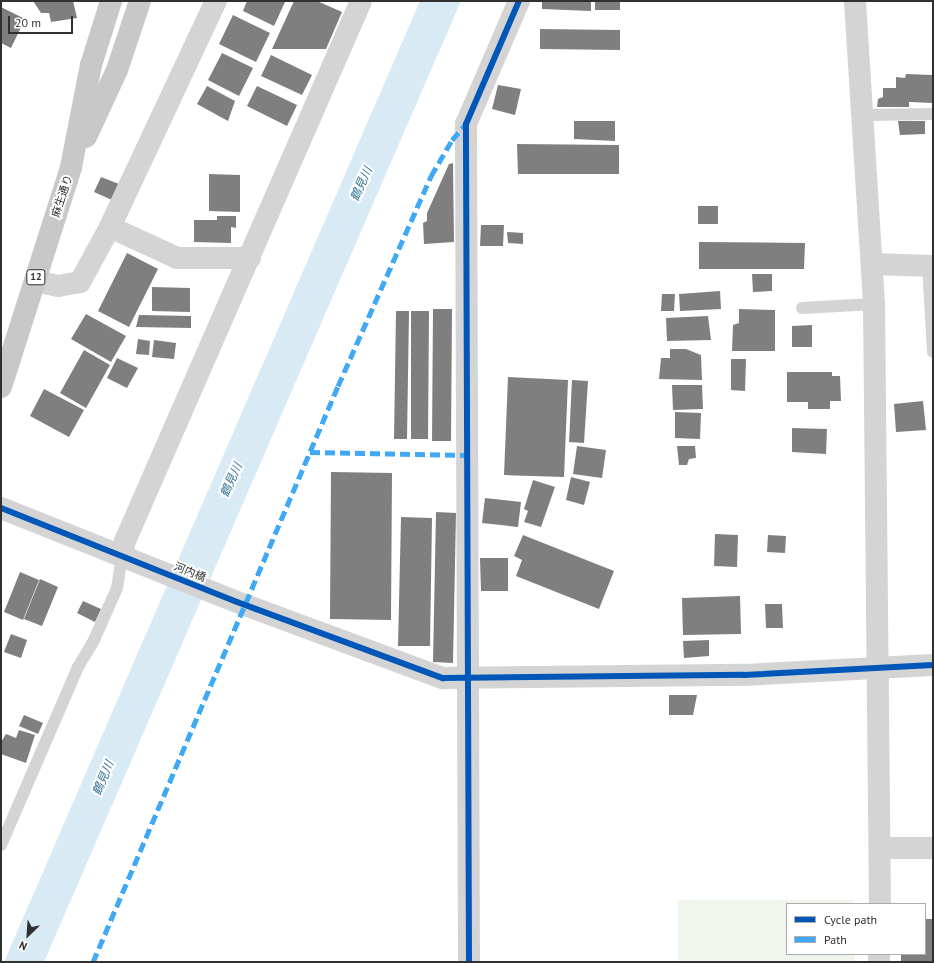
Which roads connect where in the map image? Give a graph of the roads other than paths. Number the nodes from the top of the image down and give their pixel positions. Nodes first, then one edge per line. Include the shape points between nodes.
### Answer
1 (111, 1) edge
2 (140, 1) edge
3 (216, 1) edge
4 (361, 1) edge
5 (519, 1) edge
6 (855, 1) edge
7 (933, 114) edge
8 (863, 115) junction
9 (71, 167) junction
10 (110, 227) junction
11 (250, 258) junction
12 (872, 264) junction
13 (930, 266) edge
14 (35, 281) junction
15 (874, 304) junction
16 (802, 308) dead end
17 (933, 352) edge
18 (4, 365) edge
19 (1, 387) edge
20 (1, 508) edge
21 (129, 558) junction
22 (933, 665) edge
23 (879, 666) junction
24 (467, 679) junction
25 (1, 845) edge
26 (881, 848) junction
27 (933, 848) edge
28 (880, 903) edge
29 (469, 962) edge

1 - 9 main road, 麻生通り / 12 via 92,65
2 - 9 main road, 12 via 117,70
3 - 10 street
4 - 11 street
5 - 24 street via 466,124
6 - 8 street
7 - 8 lane
8 - 12 street
9 - 14 main road, 麻生通り / 12
10 - 11 street via 177,258
10 - 14 street via 80,282 58,286
11 - 21 street via 125,541
12 - 13 street
12 - 15 street
13 - 17 lane
14 - 18 main road, 麻生通り / 12
15 - 16 lane
15 - 23 street
18 - 19 main road, 麻生通り / 12
20 - 21 street, 河内橋
21 - 24 street, 河内橋 via 237,602 443,678
21 - 25 lane via 94,640 78,667
22 - 23 street, 河内橋
23 - 24 street, 河内橋 via 744,675
23 - 26 street
24 - 29 street
26 - 27 street
26 - 28 street

